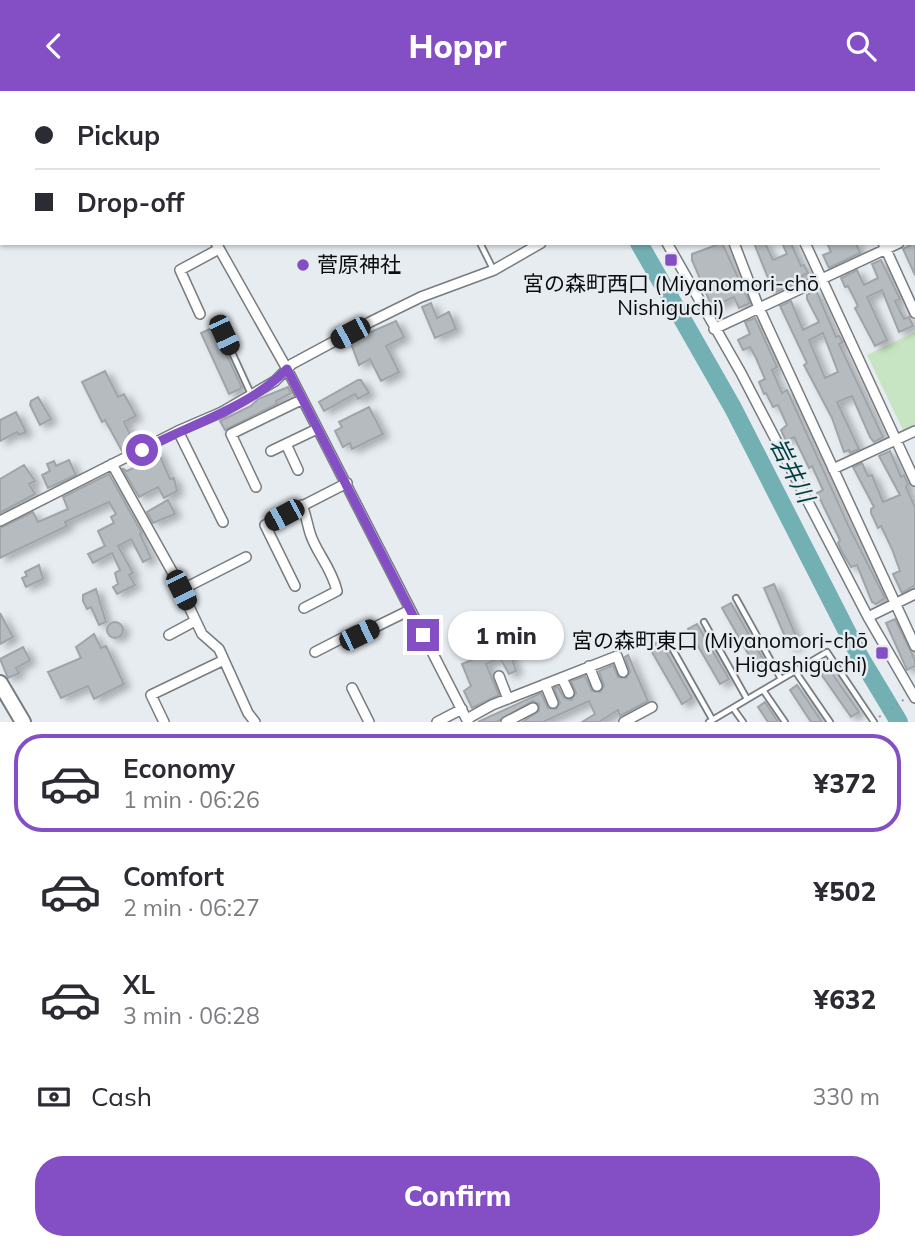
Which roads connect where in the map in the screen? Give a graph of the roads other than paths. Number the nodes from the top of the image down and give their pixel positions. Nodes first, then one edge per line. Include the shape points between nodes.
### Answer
1 (481, 245) edge
2 (538, 245) edge
3 (668, 245) edge
4 (735, 245) edge
5 (806, 245) edge
6 (217, 246) edge
7 (885, 246) edge
8 (494, 270) junction
9 (821, 279) junction
10 (759, 308) junction
11 (915, 313) edge
12 (201, 314) dead end
13 (714, 329) junction
14 (224, 335) dead end
15 (287, 369) junction
16 (251, 395) junction
17 (301, 400) junction
18 (317, 429) junction
19 (177, 431) junction
20 (915, 431) edge
21 (896, 440) junction
22 (286, 444) junction
23 (271, 451) dead end
24 (112, 464) junction
25 (833, 469) junction
26 (298, 470) dead end
27 (915, 481) edge
28 (347, 483) junction
29 (256, 487) dead end
30 (302, 505) junction
31 (0, 521) edge
32 (223, 522) dead end
33 (246, 557) dead end
34 (295, 586) dead end
35 (181, 590) junction
36 (915, 594) edge
37 (736, 598) dead end
38 (895, 604) junction
39 (304, 608) dead end
40 (410, 610) junction
41 (868, 617) junction
42 (195, 621) junction
43 (704, 622) dead end
44 (169, 635) dead end
45 (668, 641) dead end
46 (915, 646) edge
47 (315, 652) dead end
48 (224, 660) junction
49 (589, 666) junction
50 (795, 671) junction
51 (623, 672) dead end
52 (499, 676) dead end
53 (562, 678) junction
54 (781, 678) junction
55 (0, 683) edge
56 (545, 684) junction
57 (597, 686) dead end
58 (352, 688) dead end
59 (763, 689) junction
60 (569, 693) dead end
61 (912, 697) edge
62 (508, 699) junction
63 (747, 699) junction
64 (553, 703) dead end
65 (652, 707) dead end
66 (533, 708) dead end
67 (733, 708) junction
68 (462, 709) junction
69 (468, 720) edge
70 (710, 720) edge
71 (23, 722) edge
72 (164, 722) edge
73 (255, 722) edge
74 (369, 722) edge
75 (437, 722) edge
76 (506, 722) edge
77 (624, 722) edge
78 (743, 722) edge
79 (785, 722) edge
80 (830, 722) edge
81 (874, 722) edge

1 - 8 lane
2 - 8 street
3 - 13 street
4 - 10 street
5 - 9 street
6 - 12 street via 180,269
6 - 15 street
7 - 9 street
7 - 11 street
8 - 15 street via 421,297
9 - 10 street
9 - 21 street
10 - 13 street
10 - 25 street
13 - 41 street
14 - 16 lane
15 - 16 street
15 - 17 street
16 - 19 street
17 - 18 street
17 - 29 street via 231,434
18 - 22 street
18 - 28 street
19 - 24 street
19 - 32 street
20 - 21 street
21 - 25 street
21 - 27 street
22 - 23 street
22 - 26 street
24 - 31 street
24 - 35 street
25 - 38 street
28 - 30 street
28 - 40 street
30 - 34 street via 265,525
30 - 39 street via 337,591
33 - 35 street
35 - 42 street
36 - 38 street
37 - 54 lane
38 - 41 street
38 - 46 street
40 - 47 street
40 - 68 street
41 - 61 street
42 - 44 street
42 - 48 street
43 - 63 lane
45 - 70 lane
48 - 72 street via 151,695
48 - 73 street
49 - 51 street via 617,656
49 - 53 street
49 - 57 street
50 - 54 lane
50 - 80 lane
50 - 81 lane via 827,652
52 - 62 street
53 - 56 street
53 - 60 street
54 - 59 lane
55 - 71 main road
56 - 62 street
56 - 64 street
58 - 74 street
59 - 63 lane
59 - 79 lane
62 - 69 street
63 - 67 lane
65 - 77 street
66 - 76 street
67 - 70 lane
67 - 78 lane
68 - 69 street
68 - 75 street

